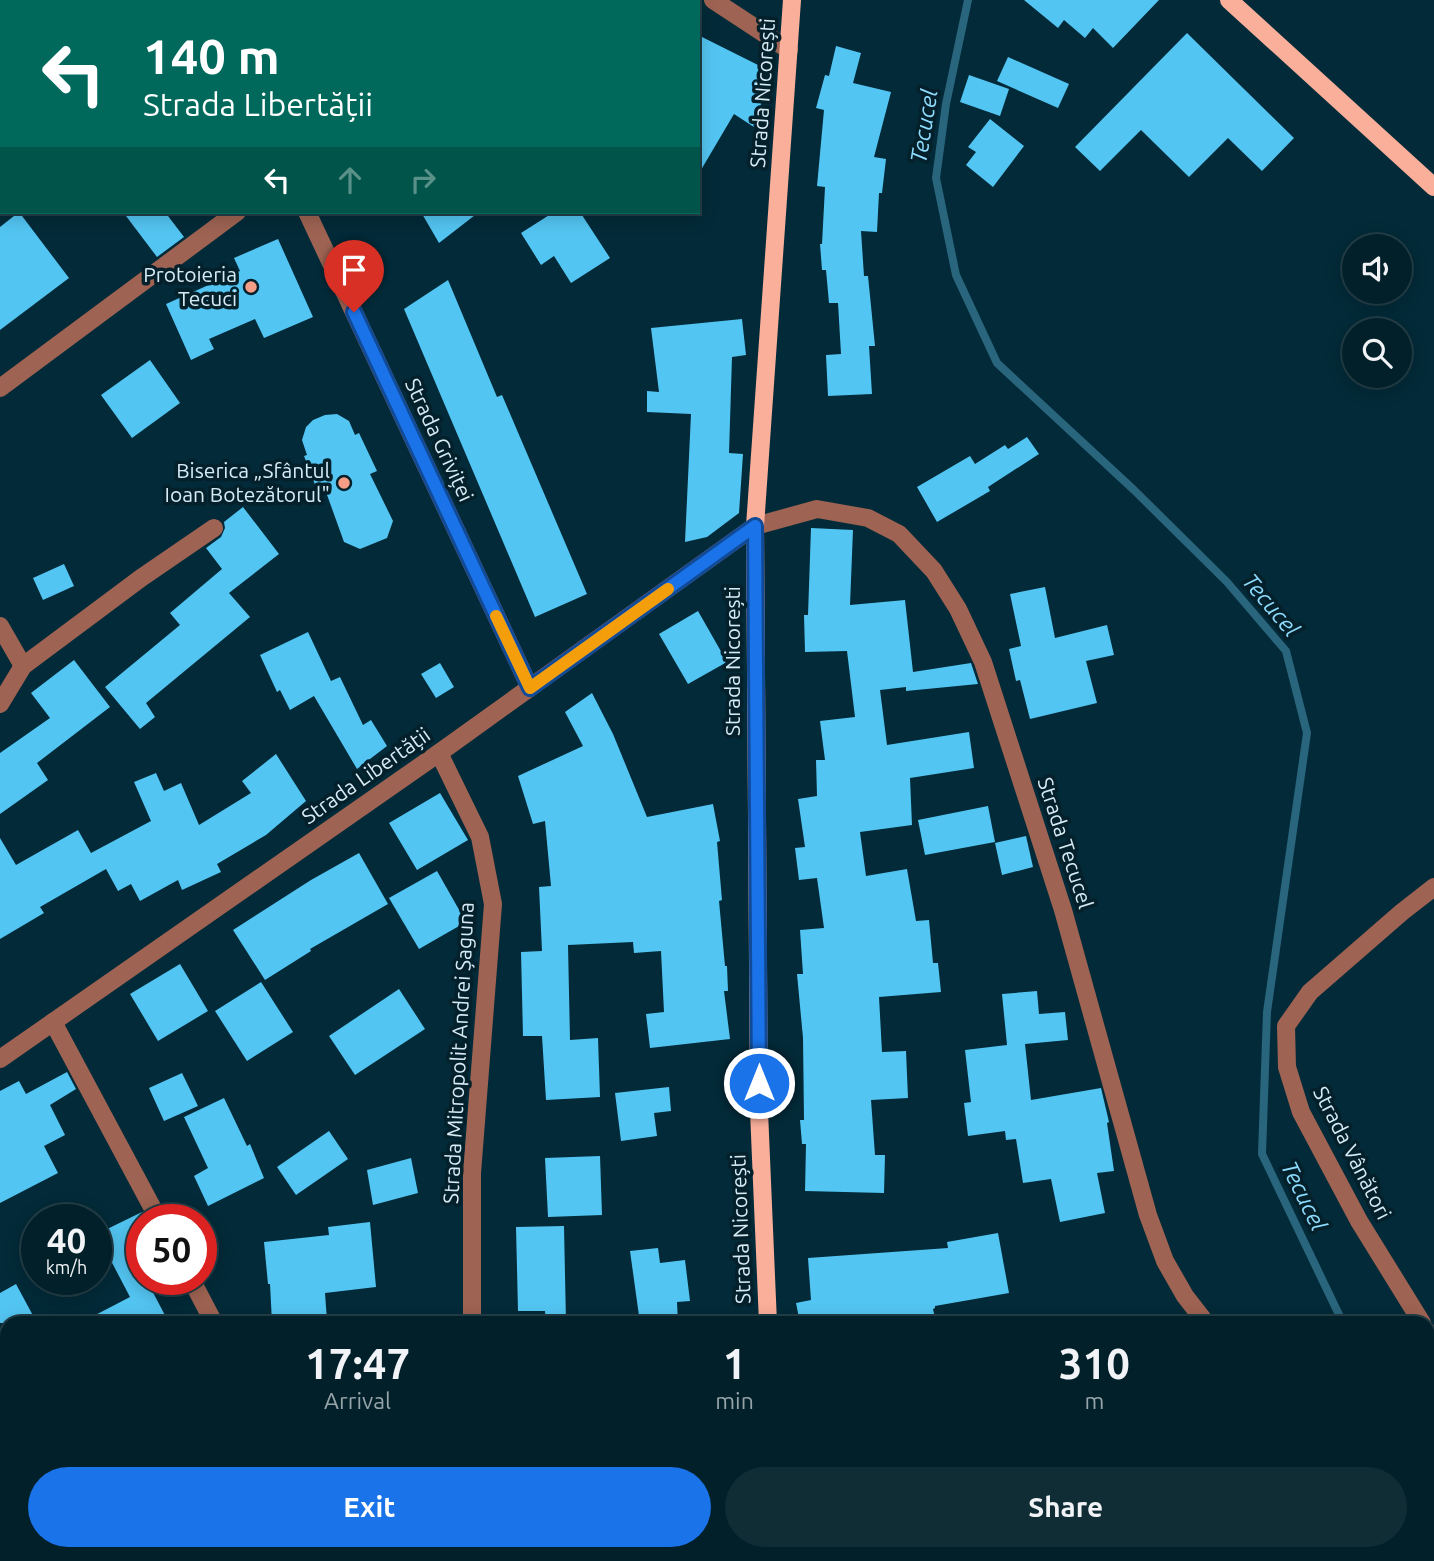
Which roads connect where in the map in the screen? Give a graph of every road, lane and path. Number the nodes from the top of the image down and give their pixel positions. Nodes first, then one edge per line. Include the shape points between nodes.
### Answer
1 (713, 0) edge
2 (792, 0) edge
3 (1229, 0) edge
4 (789, 50) junction
5 (1434, 187) edge
6 (234, 214) edge
7 (308, 214) edge
8 (0, 388) edge
9 (755, 526) junction
10 (214, 528) dead end
11 (0, 625) edge
12 (23, 666) junction
13 (530, 688) junction
14 (0, 704) edge
15 (439, 754) junction
16 (1434, 887) edge
17 (53, 1022) junction
18 (0, 1059) edge
19 (150, 1204) edge
20 (199, 1295) edge
21 (210, 1316) edge
22 (472, 1316) edge
23 (768, 1316) edge
24 (1201, 1316) edge
25 (1418, 1316) edge

1 - 4 street
2 - 4 main road, Strada Nicorești
3 - 5 main road
4 - 9 main road, Strada Nicorești
6 - 8 street
7 - 13 street, Strada Griviței
9 - 13 street, Strada Libertății
9 - 23 main road, Strada Nicorești via 759,1111
9 - 24 street, Strada Tecucel via 817,509 868,518 899,534 934,571 958,609 983,662 1063,910 1148,1215 1165,1261
10 - 12 street
11 - 12 street
12 - 14 street
13 - 15 street, Strada Libertății
15 - 17 street, Strada Libertății
15 - 22 street, Strada Mitropolit Andrei Șaguna via 480,837 493,904 472,1173
16 - 25 street, Strada Vânători via 1311,992 1286,1027 1287,1067 1301,1112 1359,1221
17 - 18 street, Strada Libertății
17 - 19 street
20 - 21 street

